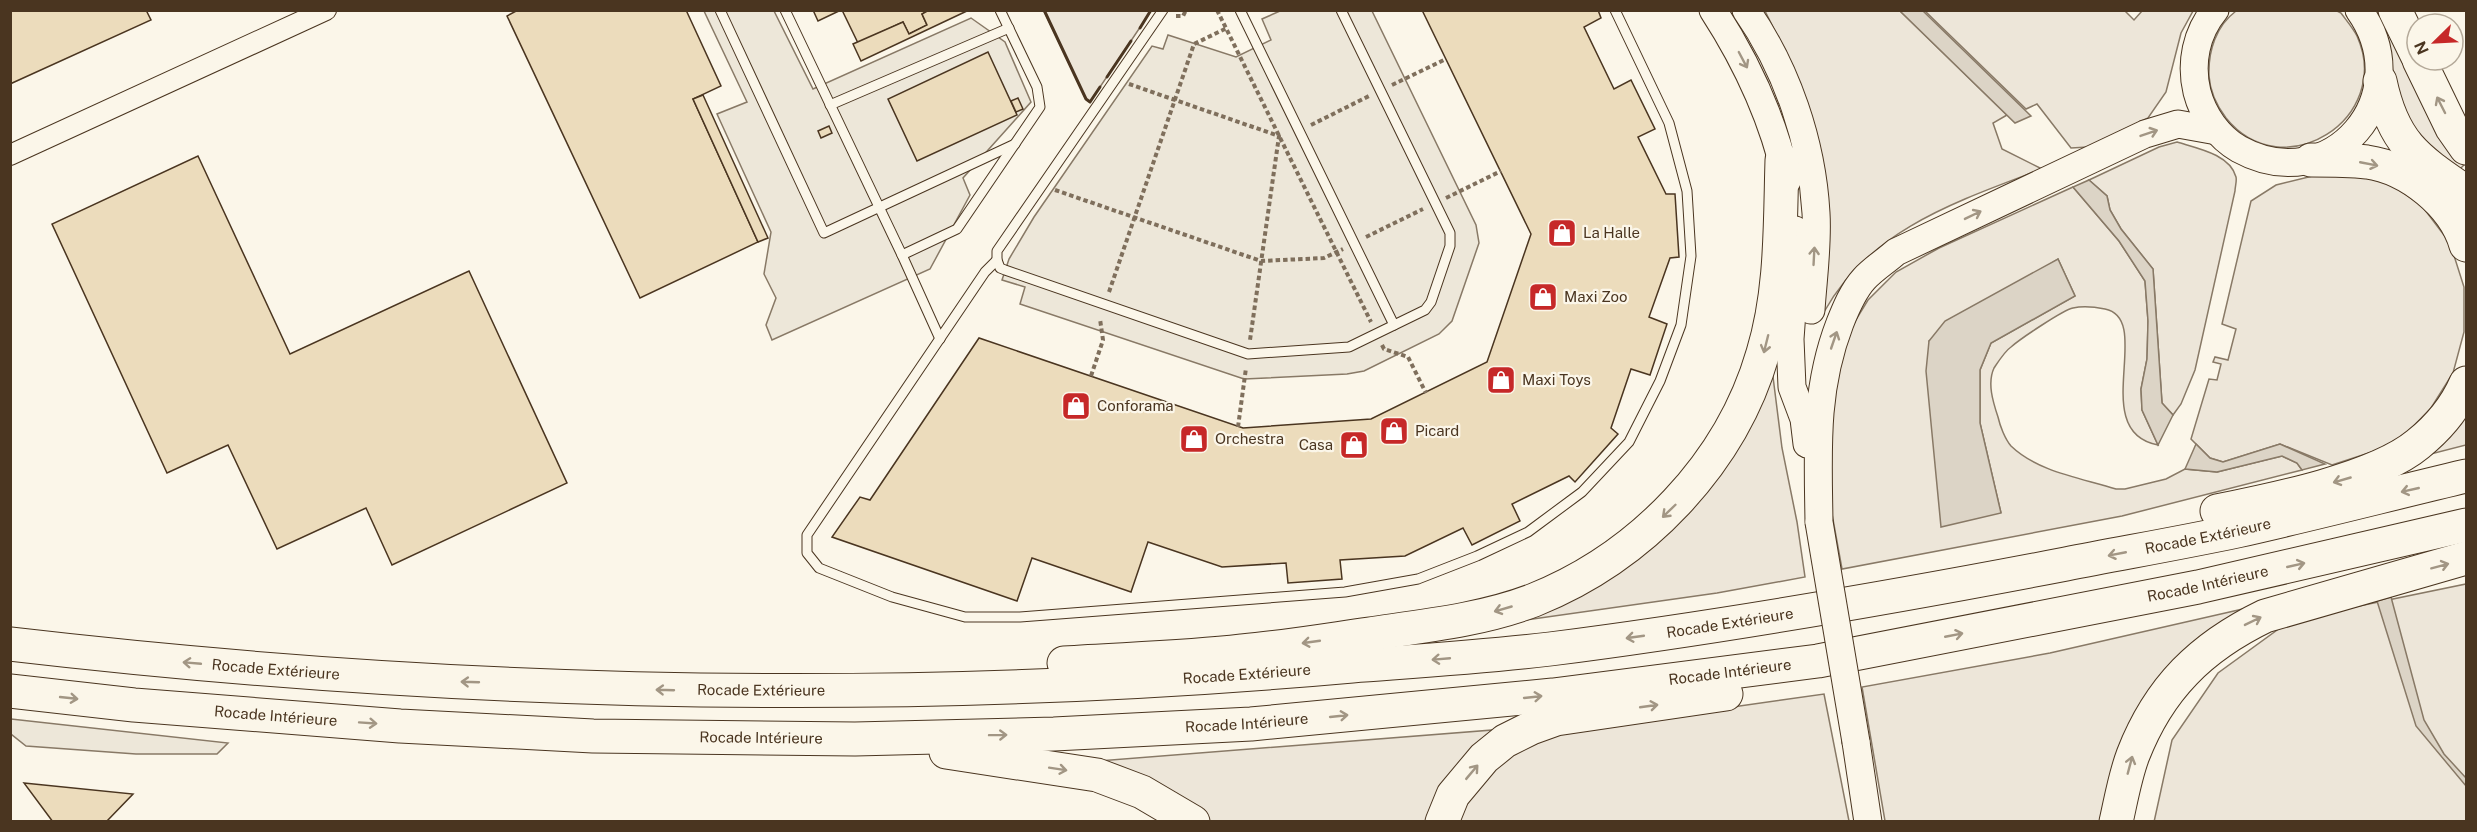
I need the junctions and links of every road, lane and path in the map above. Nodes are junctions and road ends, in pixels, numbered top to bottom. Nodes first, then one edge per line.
1 (326, 10) edge
2 (720, 10) edge
3 (786, 10) edge
4 (1000, 10) edge
5 (1163, 10) edge
6 (1217, 10) edge
7 (1341, 10) edge
8 (1616, 10) edge
9 (1713, 10) edge
10 (1746, 10) edge
11 (2215, 10) edge
12 (2359, 10) edge
13 (2395, 10) edge
14 (1242, 15) edge
15 (1009, 28) junction
16 (1226, 28) junction
17 (2405, 30) edge
18 (1446, 59) dead end
19 (2425, 72) edge
20 (1119, 76) junction
21 (2380, 81) junction
22 (1382, 90) junction
23 (1175, 99) junction
24 (830, 105) junction
25 (2217, 131) junction
26 (1299, 132) junction
27 (1280, 139) junction
28 (1015, 144) junction
29 (2466, 148) edge
30 (10, 155) edge
31 (1782, 160) junction
32 (2311, 160) junction
33 (1501, 171) dead end
34 (1045, 183) junction
35 (2466, 192) edge
36 (1436, 203) junction
37 (879, 208) junction
38 (1135, 216) junction
39 (1353, 243) junction
40 (2466, 245) edge
41 (1336, 252) junction
42 (902, 255) junction
43 (997, 260) junction
44 (1261, 261) junction
45 (1105, 304) junction
46 (1394, 325) junction
47 (1376, 334) junction
48 (939, 339) junction
49 (1248, 354) junction
50 (1091, 376) dead end
51 (2466, 383) edge
52 (1426, 393) dead end
53 (1804, 419) junction
54 (1238, 427) dead end
55 (2466, 476) edge
56 (1819, 522) junction
57 (2466, 525) edge
58 (2466, 558) edge
59 (2198, 587) junction
60 (1668, 633) junction
61 (10, 644) edge
62 (10, 691) edge
63 (849, 692) junction
64 (855, 739) junction
65 (1193, 822) edge
66 (1442, 822) edge
67 (1868, 822) edge
68 (2116, 822) edge

1 - 30 street
2 - 37 lane
3 - 24 lane
4 - 15 lane
5 - 20 lane
6 - 16 path
7 - 22 lane
8 - 48 lane
9 -> 31 main road
53 -> 10 main road
11 - 25 main road
12 - 21 main road
13 - 17 highway
14 - 16 path
14 - 26 lane
15 - 24 lane
15 - 28 lane
16 - 23 path
16 - 27 path
18 - 22 path
29 -> 19 highway
20 - 23 path
20 - 34 lane
21 - 32 main road
21 - 35 highway
22 - 26 path
22 - 36 lane
23 - 27 path
23 - 38 path
24 - 37 lane
25 - 32 main road
56 -> 25 main road
26 - 27 path
26 - 39 lane
27 - 41 path
27 - 44 path
28 - 37 lane
28 - 42 lane
31 - 53 main road
31 -> 63 highway
32 -> 40 highway
33 - 36 path
34 - 38 path
34 - 43 lane
36 - 39 path
36 - 46 lane
37 - 42 lane
38 - 44 path
38 - 45 path
39 - 41 path
39 - 46 lane
41 - 44 path
41 - 47 path
42 - 48 lane
43 - 45 lane
43 - 48 lane
44 - 49 path
45 - 49 lane
45 - 50 path
46 - 47 lane
47 - 49 lane
47 - 52 path
49 - 54 path
51 -> 60 highway
53 - 56 main road
55 -> 60 highway, Rocade Extérieure
56 - 67 main road, bridge
59 -> 57 highway, Rocade Intérieure
68 -> 58 highway
64 -> 59 highway, Rocade Intérieure
66 -> 59 highway
60 -> 63 highway, Rocade Extérieure
63 -> 61 highway, Rocade Extérieure
62 -> 64 highway, Rocade Intérieure
64 -> 65 highway

